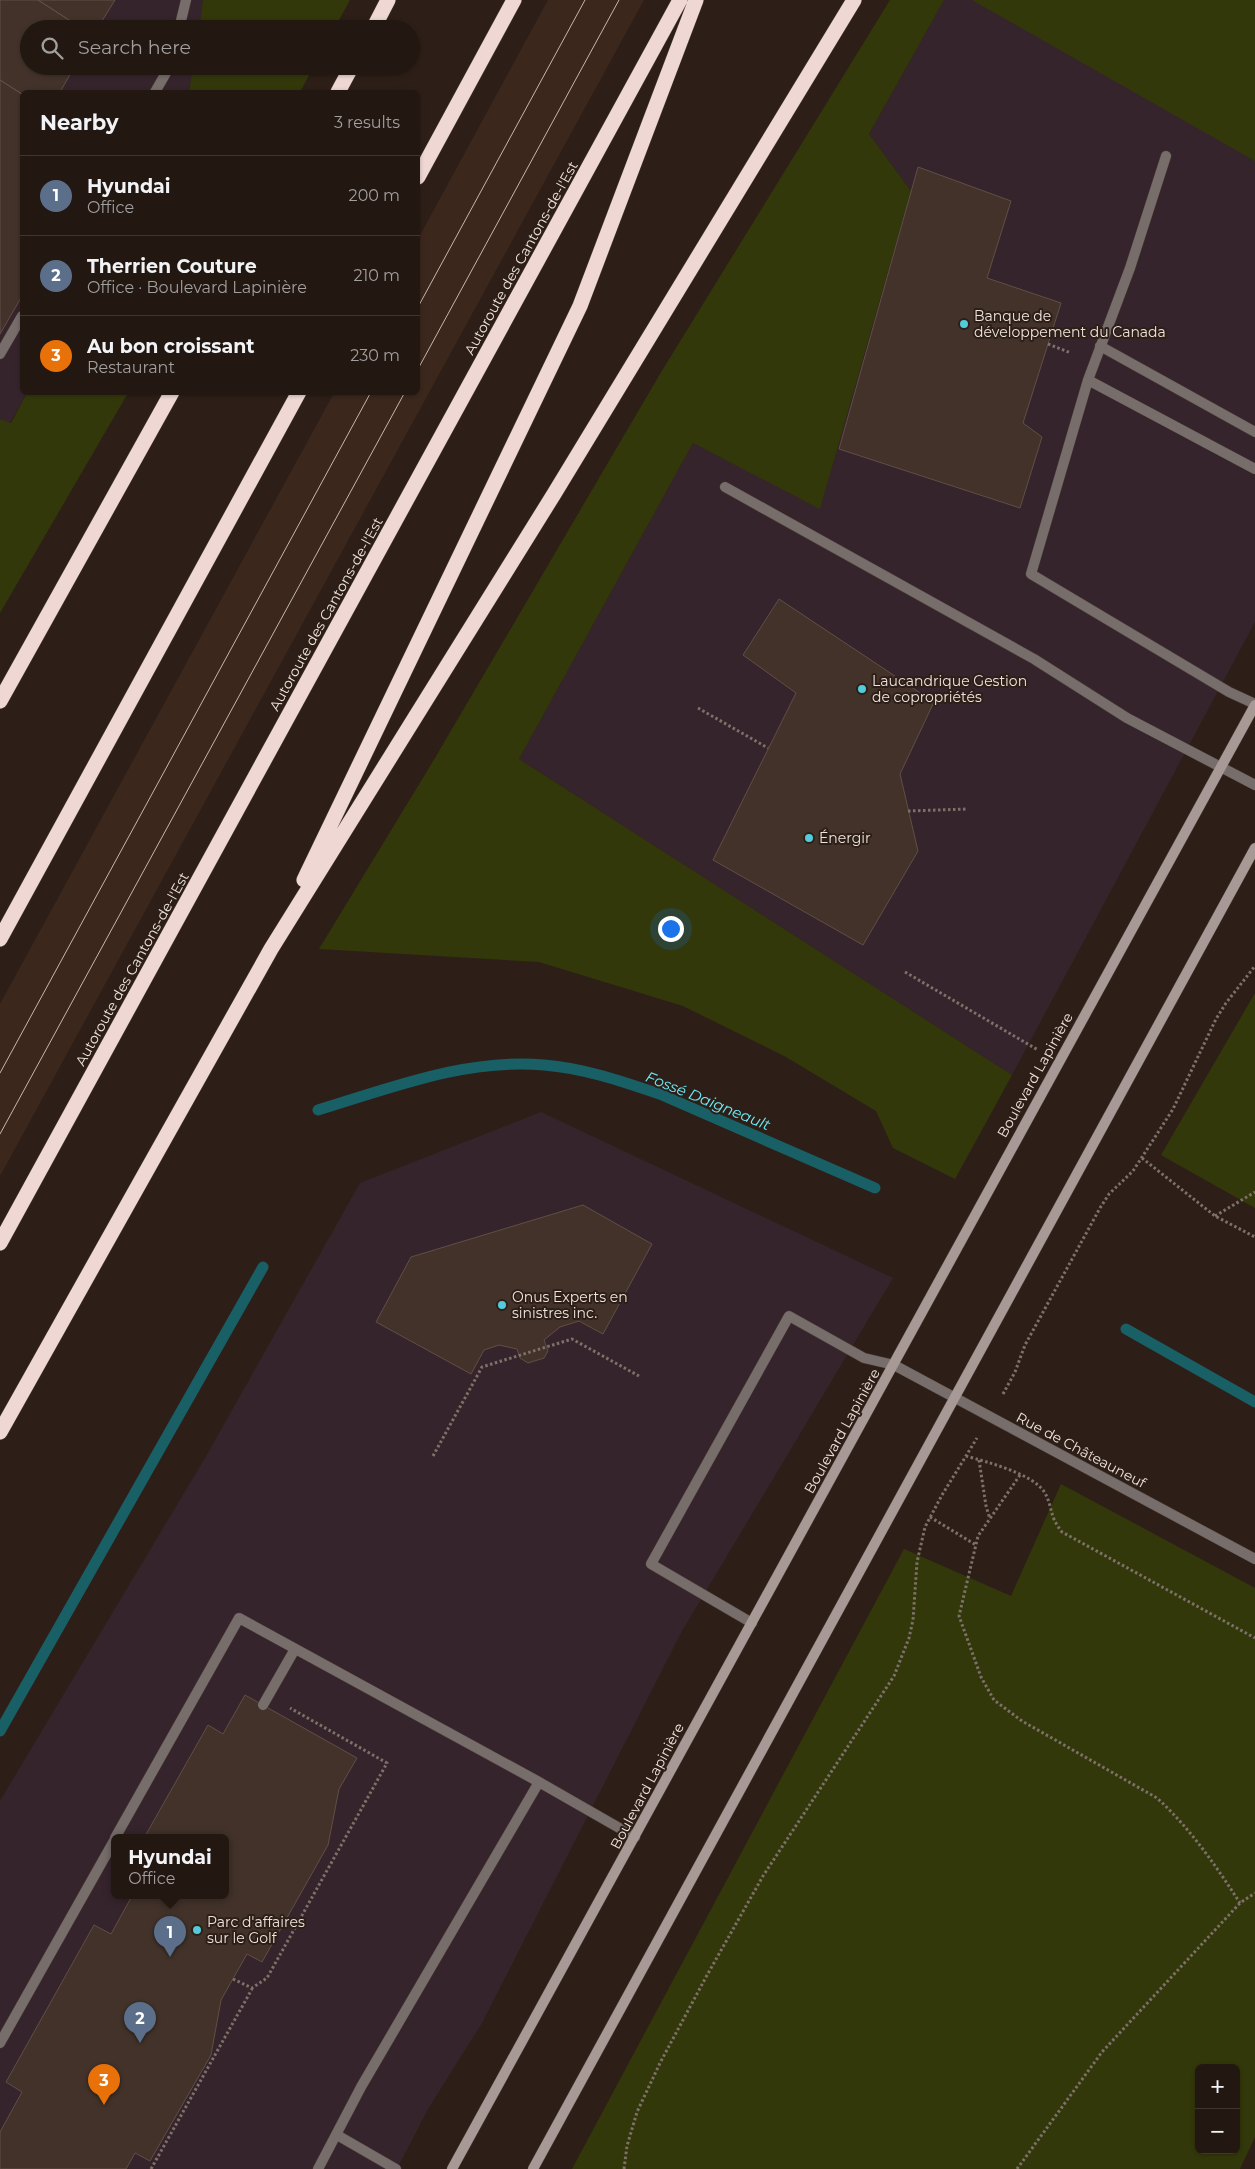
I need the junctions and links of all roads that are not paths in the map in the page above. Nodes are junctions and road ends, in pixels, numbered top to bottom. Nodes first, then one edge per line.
1 (186, 0) edge
2 (388, 0) edge
3 (514, 0) edge
4 (680, 0) edge
5 (696, 0) edge
6 (854, 0) edge
7 (181, 20) edge
8 (378, 20) edge
9 (165, 75) edge
10 (347, 75) edge
11 (156, 90) edge
12 (339, 90) edge
13 (1166, 156) dead end
14 (420, 173) edge
15 (20, 319) edge
16 (1100, 346) junction
17 (0, 354) edge
18 (1088, 380) junction
19 (170, 395) edge
20 (297, 395) edge
21 (1255, 432) edge
22 (1255, 469) edge
23 (725, 487) dead end
24 (1, 698) edge
25 (1255, 705) edge
26 (1220, 767) junction
27 (1255, 785) edge
28 (1255, 848) edge
29 (0, 939) edge
30 (271, 949) junction
31 (0, 1243) edge
32 (894, 1365) junction
33 (955, 1397) junction
34 (0, 1432) edge
35 (1255, 1559) edge
36 (752, 1623) junction
37 (295, 1649) junction
38 (263, 1705) dead end
39 (538, 1782) junction
40 (118, 1834) edge
41 (635, 1837) junction
42 (111, 1846) edge
43 (0, 2043) edge
44 (337, 2135) junction
45 (318, 2169) edge
46 (396, 2169) edge
47 (452, 2169) edge
48 (533, 2169) edge

1 - 7 street
2 - 8 highway
3 - 14 highway
4 - 31 highway, Autoroute des Cantons-de-l'Est
5 - 30 highway
6 - 30 highway
9 - 11 street
10 - 12 highway
13 - 16 street
15 - 17 street
16 - 18 street
16 - 21 street
18 - 22 street
18 - 25 street
19 - 24 highway
20 - 29 highway
23 - 26 street
25 - 26 main road, Boulevard Lapinière
26 - 27 street
26 - 32 main road, Boulevard Lapinière
28 - 33 main road
30 - 34 highway
32 - 33 street, Rue de Châteauneuf
32 - 36 main road, Boulevard Lapinière
32 - 36 street, Rue de Châteauneuf
33 - 35 street, Rue de Châteauneuf
33 - 48 main road
36 - 41 main road, Boulevard Lapinière
37 - 38 street
37 - 39 street
37 - 40 street
39 - 41 street
39 - 44 street
41 - 47 main road, Boulevard Lapinière
42 - 43 street
44 - 45 street
44 - 46 street

